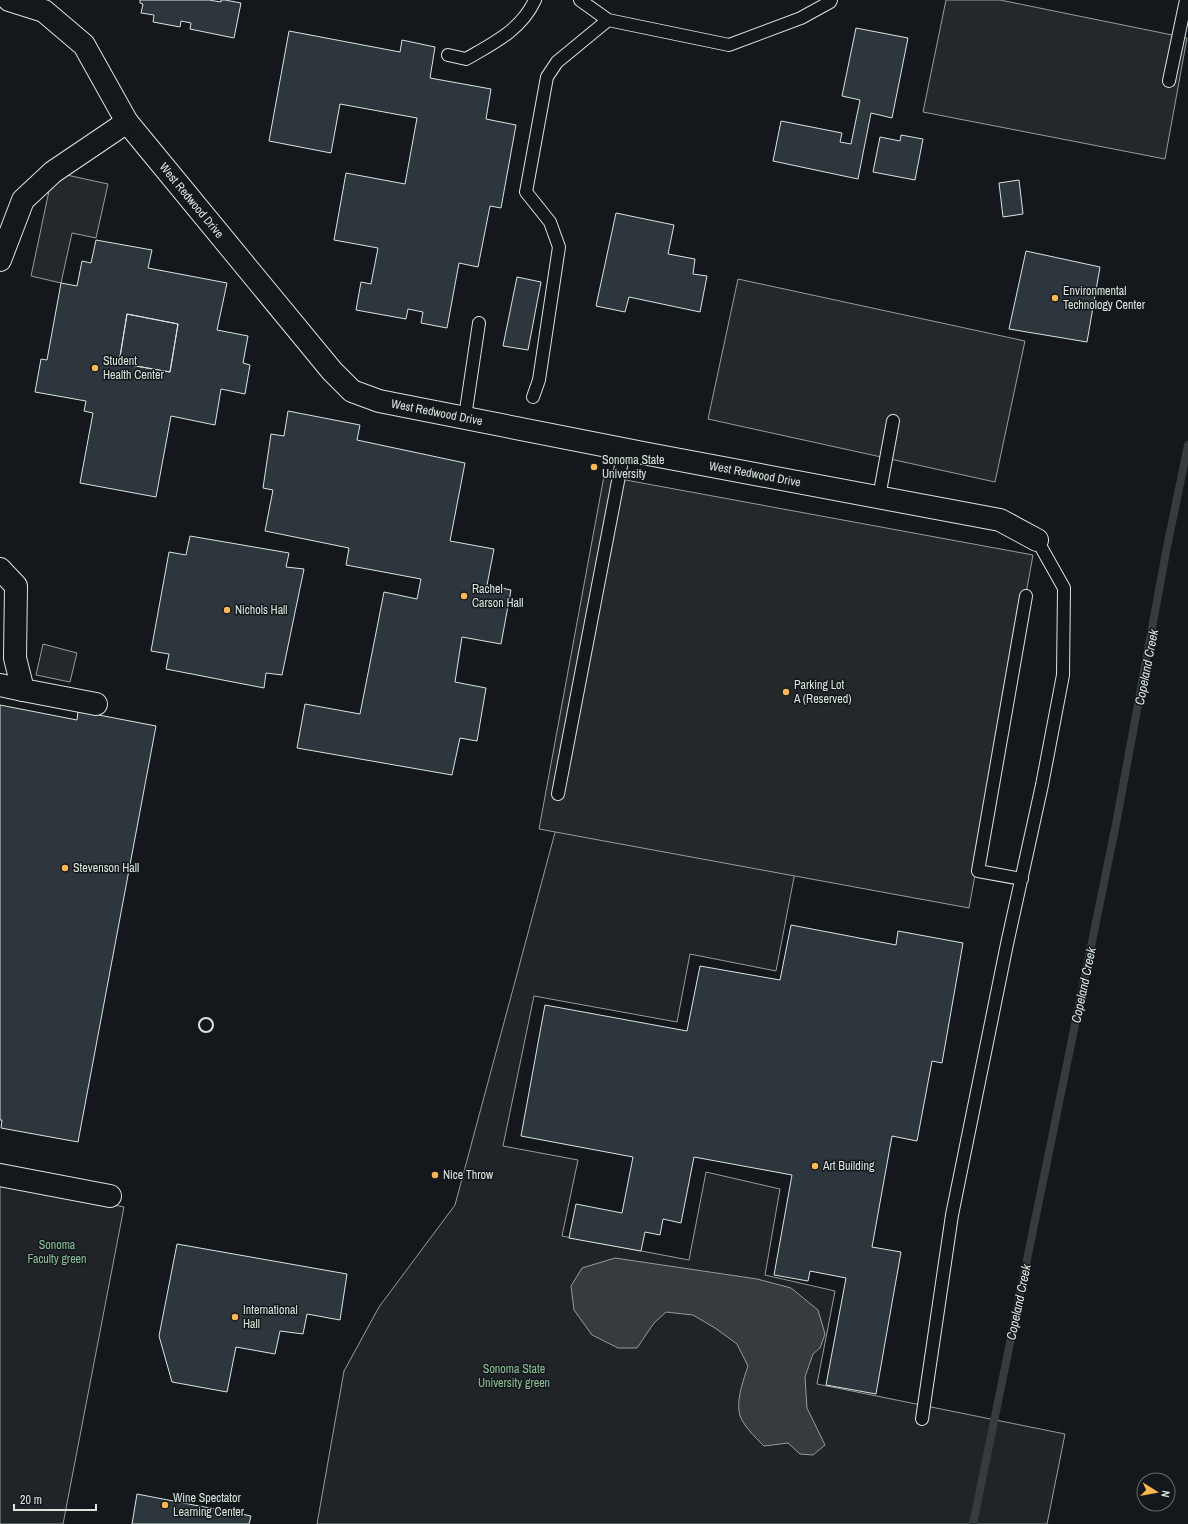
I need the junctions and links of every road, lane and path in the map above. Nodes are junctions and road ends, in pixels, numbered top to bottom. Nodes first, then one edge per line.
1 (9, 0) edge
2 (534, 0) edge
3 (580, 0) edge
4 (831, 0) edge
5 (1186, 0) edge
6 (608, 20) junction
7 (448, 55) dead end
8 (1169, 81) dead end
9 (127, 122) junction
10 (0, 260) edge
11 (479, 323) dead end
12 (533, 397) dead end
13 (465, 417) junction
14 (893, 421) dead end
15 (624, 450) junction
16 (879, 497) junction
17 (1037, 540) joint
18 (0, 569) edge
19 (1026, 596) dead end
20 (0, 685) edge
21 (23, 690) junction
22 (96, 704) dead end
23 (558, 794) dead end
24 (1022, 879) junction
25 (0, 1175) edge
26 (110, 1196) dead end
27 (922, 1418) dead end

1 - 9 street, West Redwood Drive
2 - 7 lane
3 - 6 lane
4 - 6 lane
5 - 8 lane
6 - 12 lane
9 - 10 street
9 - 13 street, West Redwood Drive
11 - 13 lane
13 - 15 street, West Redwood Drive
14 - 16 lane
15 - 16 street, West Redwood Drive
15 - 23 lane
16 - 17 street, West Redwood Drive
17 - 24 lane
18 - 21 street
19 - 24 lane
20 - 21 street
21 - 22 street
24 - 27 lane
25 - 26 street

